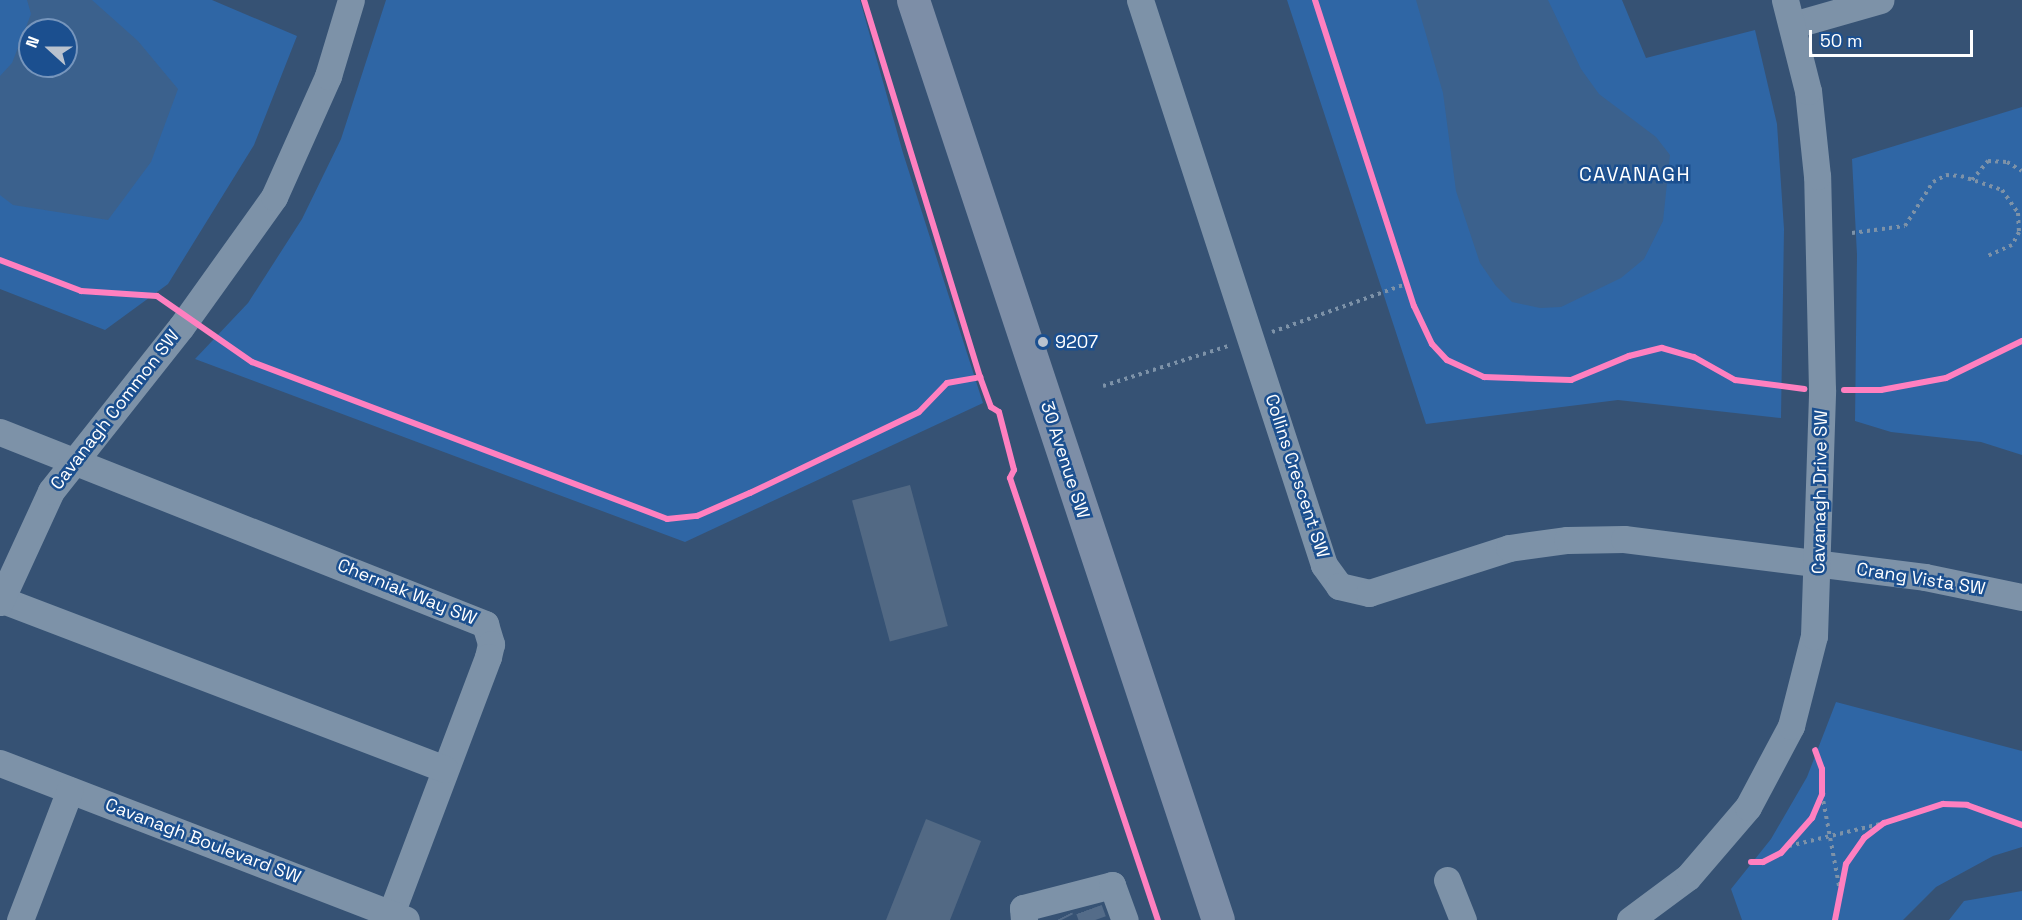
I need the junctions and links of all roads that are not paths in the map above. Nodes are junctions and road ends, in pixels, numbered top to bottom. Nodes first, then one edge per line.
1 (351, 0) edge
2 (893, 0) edge
3 (913, 0) edge
4 (1140, 0) edge
5 (1880, 0) edge
6 (1789, 13) edge
7 (0, 432) edge
8 (73, 460) junction
9 (1819, 564) junction
10 (2022, 597) edge
11 (0, 600) edge
12 (0, 763) edge
13 (445, 769) junction
14 (70, 790) junction
15 (1447, 880) dead end
16 (1017, 910) edge
17 (398, 917) edge
18 (20, 920) edge
19 (1125, 920) edge
20 (1197, 920) edge
21 (1218, 920) edge
22 (1463, 920) edge
23 (1630, 920) edge

1 - 8 street, Cavanagh Common SW
2 - 20 main road, 30 Avenue SW
3 - 21 main road, 30 Avenue SW
4 - 9 street, Collins Crescent SW
5 - 6 street
6 - 9 street, Cavanagh Drive SW
7 - 8 street
8 - 11 street, Cavanagh Common SW
8 - 13 street, Cherniak Way SW
9 - 10 street, Crang Vista SW
9 - 23 street, Cavanagh Drive SW
11 - 13 street
12 - 14 street, Cavanagh Boulevard SW
13 - 17 street, Cherniak Way SW
14 - 17 street, Cavanagh Boulevard SW
14 - 18 street
15 - 22 street
16 - 19 street

